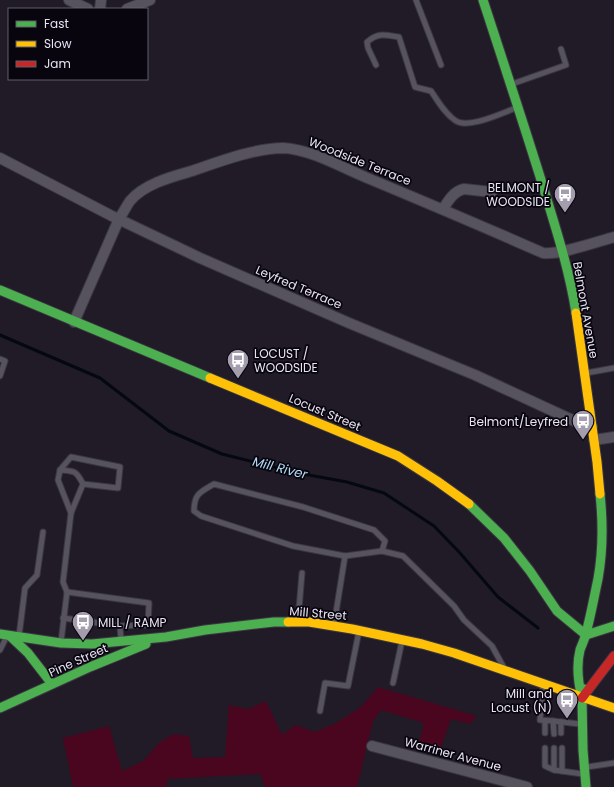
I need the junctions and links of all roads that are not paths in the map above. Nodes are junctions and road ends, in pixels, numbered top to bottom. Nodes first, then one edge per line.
1 (69, 0) edge
2 (150, 0) edge
3 (416, 0) edge
4 (483, 0) edge
5 (86, 8) edge
6 (130, 8) edge
7 (561, 49) dead end
8 (376, 65) dead end
9 (441, 65) dead end
10 (511, 84) junction
11 (519, 107) junction
12 (0, 158) edge
13 (492, 192) dead end
14 (443, 209) junction
15 (119, 219) junction
16 (614, 238) edge
17 (563, 251) junction
18 (0, 290) edge
19 (74, 322) junction
20 (0, 360) edge
21 (614, 368) edge
22 (585, 373) junction
23 (0, 376) edge
24 (592, 427) junction
25 (614, 437) edge
26 (594, 440) junction
27 (60, 470) junction
28 (83, 484) junction
29 (71, 514) junction
30 (43, 532) dead end
31 (382, 551) junction
32 (345, 556) junction
33 (302, 573) dead end
34 (67, 592) junction
35 (63, 618) junction
36 (298, 622) junction
37 (120, 626) junction
38 (334, 626) junction
39 (614, 626) edge
40 (359, 630) junction
41 (586, 634) junction
42 (9, 635) edge
43 (166, 637) junction
44 (402, 640) junction
45 (121, 641) junction
46 (61, 643) junction
47 (589, 647) dead end
48 (0, 650) edge
49 (614, 656) edge
50 (588, 668) dead end
51 (505, 671) junction
52 (52, 684) junction
53 (393, 684) dead end
54 (543, 684) junction
55 (582, 698) junction
56 (0, 708) edge
57 (614, 708) edge
58 (320, 711) dead end
59 (545, 721) junction
60 (554, 721) junction
61 (561, 722) junction
62 (583, 725) junction
63 (545, 733) dead end
64 (561, 733) dead end
65 (554, 734) dead end
66 (372, 746) dead end
67 (545, 748) dead end
68 (554, 748) dead end
69 (562, 748) dead end
70 (614, 762) edge
71 (554, 770) junction
72 (562, 771) junction
73 (585, 771) junction
74 (527, 787) edge
75 (586, 787) edge

1 - 5 street
2 - 6 street
3 - 9 lane
4 - 10 street, Belmont Avenue
7 - 10 lane
8 - 11 lane
10 - 11 street, Belmont Avenue
11 - 17 street, Belmont Avenue
12 - 15 street, Leyfred Terrace
13 - 14 street
14 - 15 street, Woodside Terrace
14 - 17 street, Woodside Terrace
15 - 19 street, Woodside Terrace
15 - 24 street, Leyfred Terrace
16 - 17 street, Woodside Terrace
17 - 22 street, Belmont Avenue
18 - 19 street, Locust Street
19 - 41 street, Locust Street
20 - 23 lane
21 - 22 lane
22 - 24 street, Belmont Avenue
24 - 26 street, Belmont Avenue
25 - 26 street
26 - 41 street, Belmont Avenue
27 - 28 lane
27 - 28 lane
27 - 29 lane
28 - 29 lane
29 - 34 lane
30 - 42 lane
31 - 32 lane
31 - 32 lane
31 - 51 lane
32 - 38 lane
33 - 36 lane
34 - 35 lane
34 - 37 lane
35 - 37 lane
35 - 46 lane
36 - 38 street, Mill Street
36 - 43 street, Mill Street
37 - 45 lane
38 - 40 street, Mill Street
39 - 41 street
40 - 44 street, Mill Street
40 - 58 lane
41 - 47 street
41 - 55 street
42 - 46 street, Mill Street
42 - 48 lane
42 - 52 street
43 - 45 street, Mill Street
43 - 52 street, Pine Street
44 - 51 street, Mill Street
44 - 53 lane
45 - 46 street, Mill Street
49 - 55 street
50 - 55 street
51 - 54 street, Mill Street
52 - 56 street, Pine Street
54 - 55 street, Mill Street
54 - 59 lane
55 - 57 street, Mill Street
55 - 62 street
59 - 60 lane
59 - 63 lane
60 - 61 lane
60 - 65 lane
61 - 62 lane
61 - 64 lane
62 - 73 street
66 - 74 street, Warriner Avenue
67 - 71 lane
68 - 71 lane
69 - 72 lane
70 - 73 lane
71 - 72 lane
72 - 73 lane
73 - 75 street

